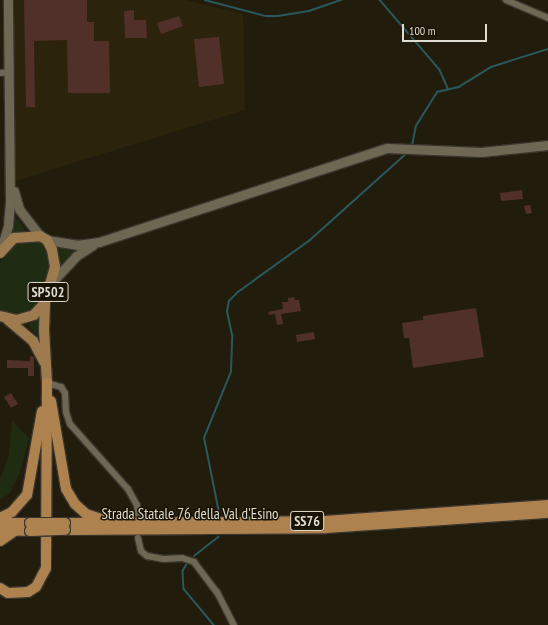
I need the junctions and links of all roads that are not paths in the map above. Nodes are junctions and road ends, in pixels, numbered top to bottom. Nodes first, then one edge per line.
1 (8, 0) edge
2 (506, 0) edge
3 (548, 18) edge
4 (5, 72) edge
5 (548, 144) edge
6 (10, 174) junction
7 (44, 238) junction
8 (99, 242) junction
9 (0, 253) edge
10 (52, 282) junction
11 (45, 303) junction
12 (3, 317) edge
13 (46, 368) junction
14 (47, 383) junction
15 (548, 505) edge
16 (548, 513) edge
17 (138, 514) dead end
18 (0, 518) edge
19 (119, 522) junction
20 (0, 523) edge
21 (65, 526) junction
22 (30, 527) junction
23 (0, 530) edge
24 (18, 530) junction
25 (138, 538) dead end
26 (0, 540) edge
27 (0, 588) edge
28 (234, 625) edge

1 - 4 main road, SP502
2 - 3 street
4 - 6 main road, SP502
5 - 8 main road
6 - 7 main road, SP502
6 - 9 main road, SP502
7 - 8 main road
7 - 9 main road, SP502
7 - 10 main road, SP502
8 - 10 main road
10 - 11 main road, SP502
11 - 12 main road, SP502
11 - 13 main road
12 - 13 main road
13 - 14 main road
14 - 17 street
14 - 18 highway
14 - 19 highway
14 - 27 highway
15 - 19 highway, Strada Statale 76 della Val d'Esino / SS76
16 - 21 highway, Strada Statale 76 della Val d'Esino / SS76
19 - 21 highway, Strada Statale 76 della Val d'Esino / SS76
20 - 22 highway, Strada Statale 76 della Val d'Esino / SS76
21 - 22 highway, Strada Statale 76 della Val d'Esino / SS76, bridge
22 - 24 highway, Strada Statale 76 della Val d'Esino / SS76
23 - 24 highway, Strada Statale 76 della Val d'Esino / SS76
24 - 26 highway
25 - 28 street

